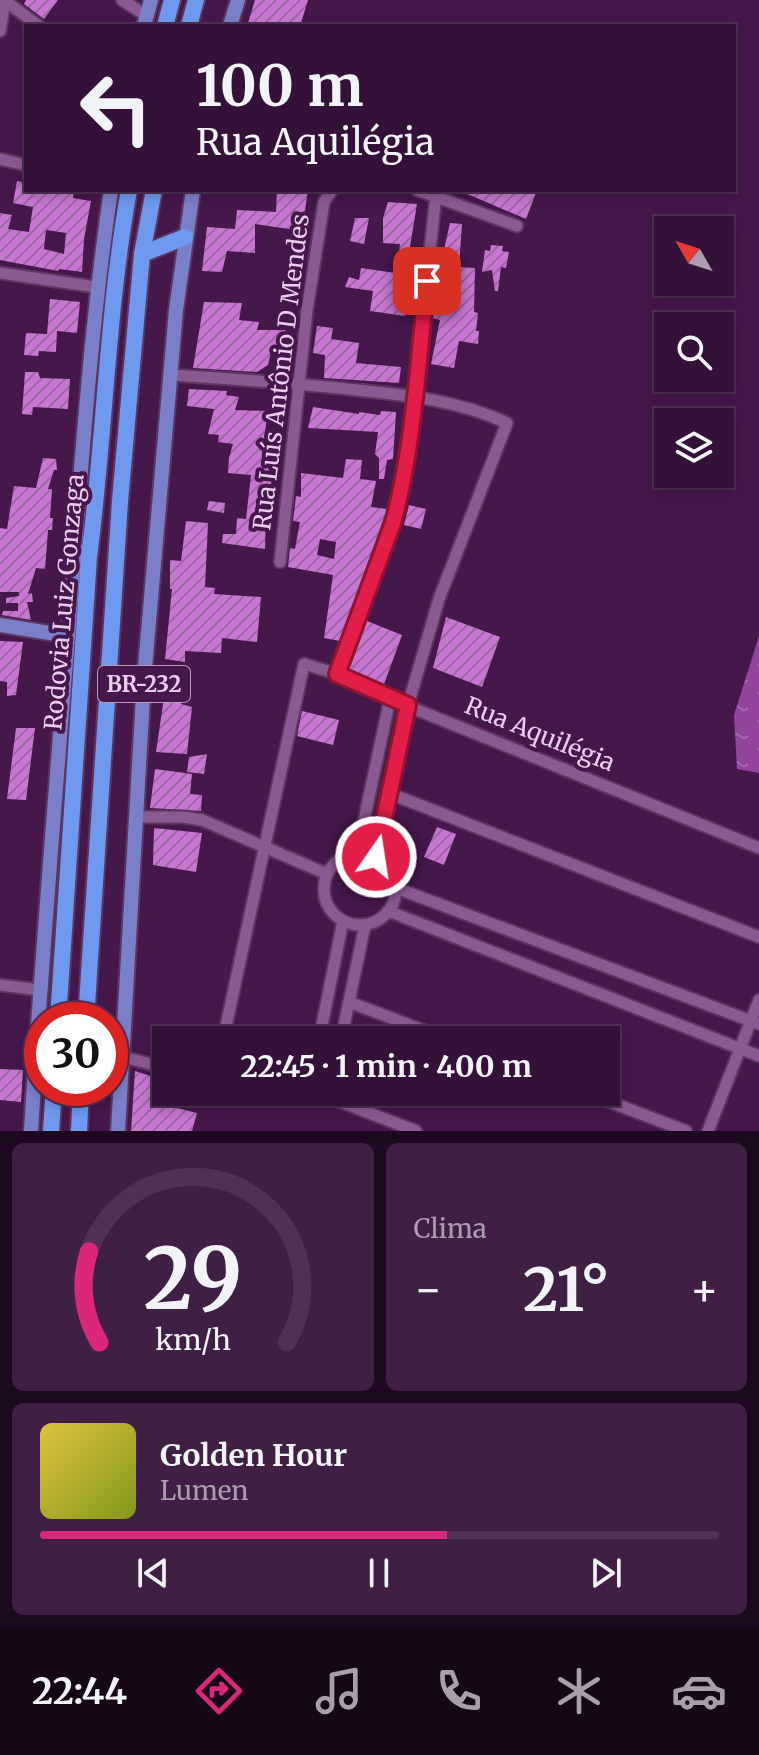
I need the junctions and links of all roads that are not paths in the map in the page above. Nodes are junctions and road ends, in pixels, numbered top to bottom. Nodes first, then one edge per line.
1 (4, 0) edge
2 (122, 0) edge
3 (151, 0) edge
4 (172, 0) edge
5 (196, 0) edge
6 (238, 0) edge
7 (146, 21) edge
8 (36, 24) edge
9 (166, 24) edge
10 (190, 24) edge
11 (231, 24) edge
12 (0, 31) edge
13 (0, 159) edge
14 (24, 165) edge
15 (111, 192) edge
16 (129, 192) edge
17 (154, 192) edge
18 (193, 192) edge
19 (331, 192) edge
20 (425, 192) edge
21 (436, 195) junction
22 (517, 226) dead end
23 (185, 237) junction
24 (142, 254) junction
25 (0, 273) edge
26 (96, 287) junction
27 (172, 375) junction
28 (299, 384) junction
29 (414, 396) junction
30 (280, 562) dead end
31 (0, 625) edge
32 (68, 636) junction
33 (337, 674) junction
34 (390, 699) junction
35 (408, 705) junction
36 (391, 794) junction
37 (138, 817) junction
38 (264, 845) junction
39 (759, 848) edge
40 (357, 853) junction
41 (376, 857) junction
42 (327, 874) junction
43 (396, 888) junction
44 (388, 911) junction
45 (343, 921) junction
46 (365, 925) junction
47 (759, 937) edge
48 (0, 985) edge
49 (40, 990) junction
50 (759, 1000) edge
51 (59, 1002) edge
52 (87, 1002) edge
53 (126, 1002) edge
54 (349, 1002) junction
55 (755, 1022) edge
56 (226, 1026) edge
57 (322, 1026) edge
58 (344, 1026) edge
59 (412, 1026) edge
60 (740, 1048) junction
61 (759, 1056) edge
62 (128, 1058) edge
63 (152, 1064) edge
64 (53, 1106) edge
65 (80, 1106) edge
66 (120, 1106) edge
67 (356, 1106) edge
68 (620, 1106) edge
69 (31, 1131) edge
70 (51, 1131) edge
71 (79, 1131) edge
72 (118, 1131) edge
73 (416, 1131) edge
74 (686, 1131) edge
75 (708, 1131) edge

1 - 8 street
1 - 12 street
2 - 7 street
3 - 7 main road
4 - 9 highway
5 - 10 highway
6 - 11 main road
13 - 14 street
15 - 26 main road
16 - 51 highway, Rodovia Luiz Gonzaga / BR-232
17 - 24 highway, Rodovia Luiz Gonzaga / BR-232
18 - 23 main road
19 - 28 street, Rua Luís Antônio D Mendes
20 - 21 street
21 - 22 street
21 - 29 street
23 - 24 highway
23 - 27 main road, BR-232
24 - 52 highway, Rodovia Luiz Gonzaga / BR-232
25 - 26 street
26 - 32 main road, BR-232
27 - 28 street
27 - 37 main road, BR-232
28 - 29 street
28 - 30 street, Rua Luís Antônio D Mendes
29 - 33 street
29 - 35 street
31 - 32 main road
32 - 49 main road, BR-232
33 - 34 street, Rua Aquilégia
33 - 38 street, Rua Aquilégia
34 - 35 street, Rua Aquilégia
34 - 40 street
35 - 36 street
35 - 39 street, Rua Aquilégia
36 - 41 street
36 - 47 street
37 - 38 street
37 - 53 main road, BR-232
38 - 42 street
38 - 56 street
40 - 41 street
40 - 42 street
41 - 43 street
42 - 45 street
43 - 44 street
43 - 55 street
44 - 46 street
44 - 60 street
45 - 46 street
45 - 57 street
46 - 54 street
48 - 49 street
49 - 69 main road, BR-232
50 - 55 street
54 - 58 street
54 - 59 street
55 - 60 street
60 - 61 street
60 - 75 street
62 - 63 street
64 - 70 highway
65 - 71 highway
66 - 72 main road, BR-232
67 - 73 street
68 - 74 street

